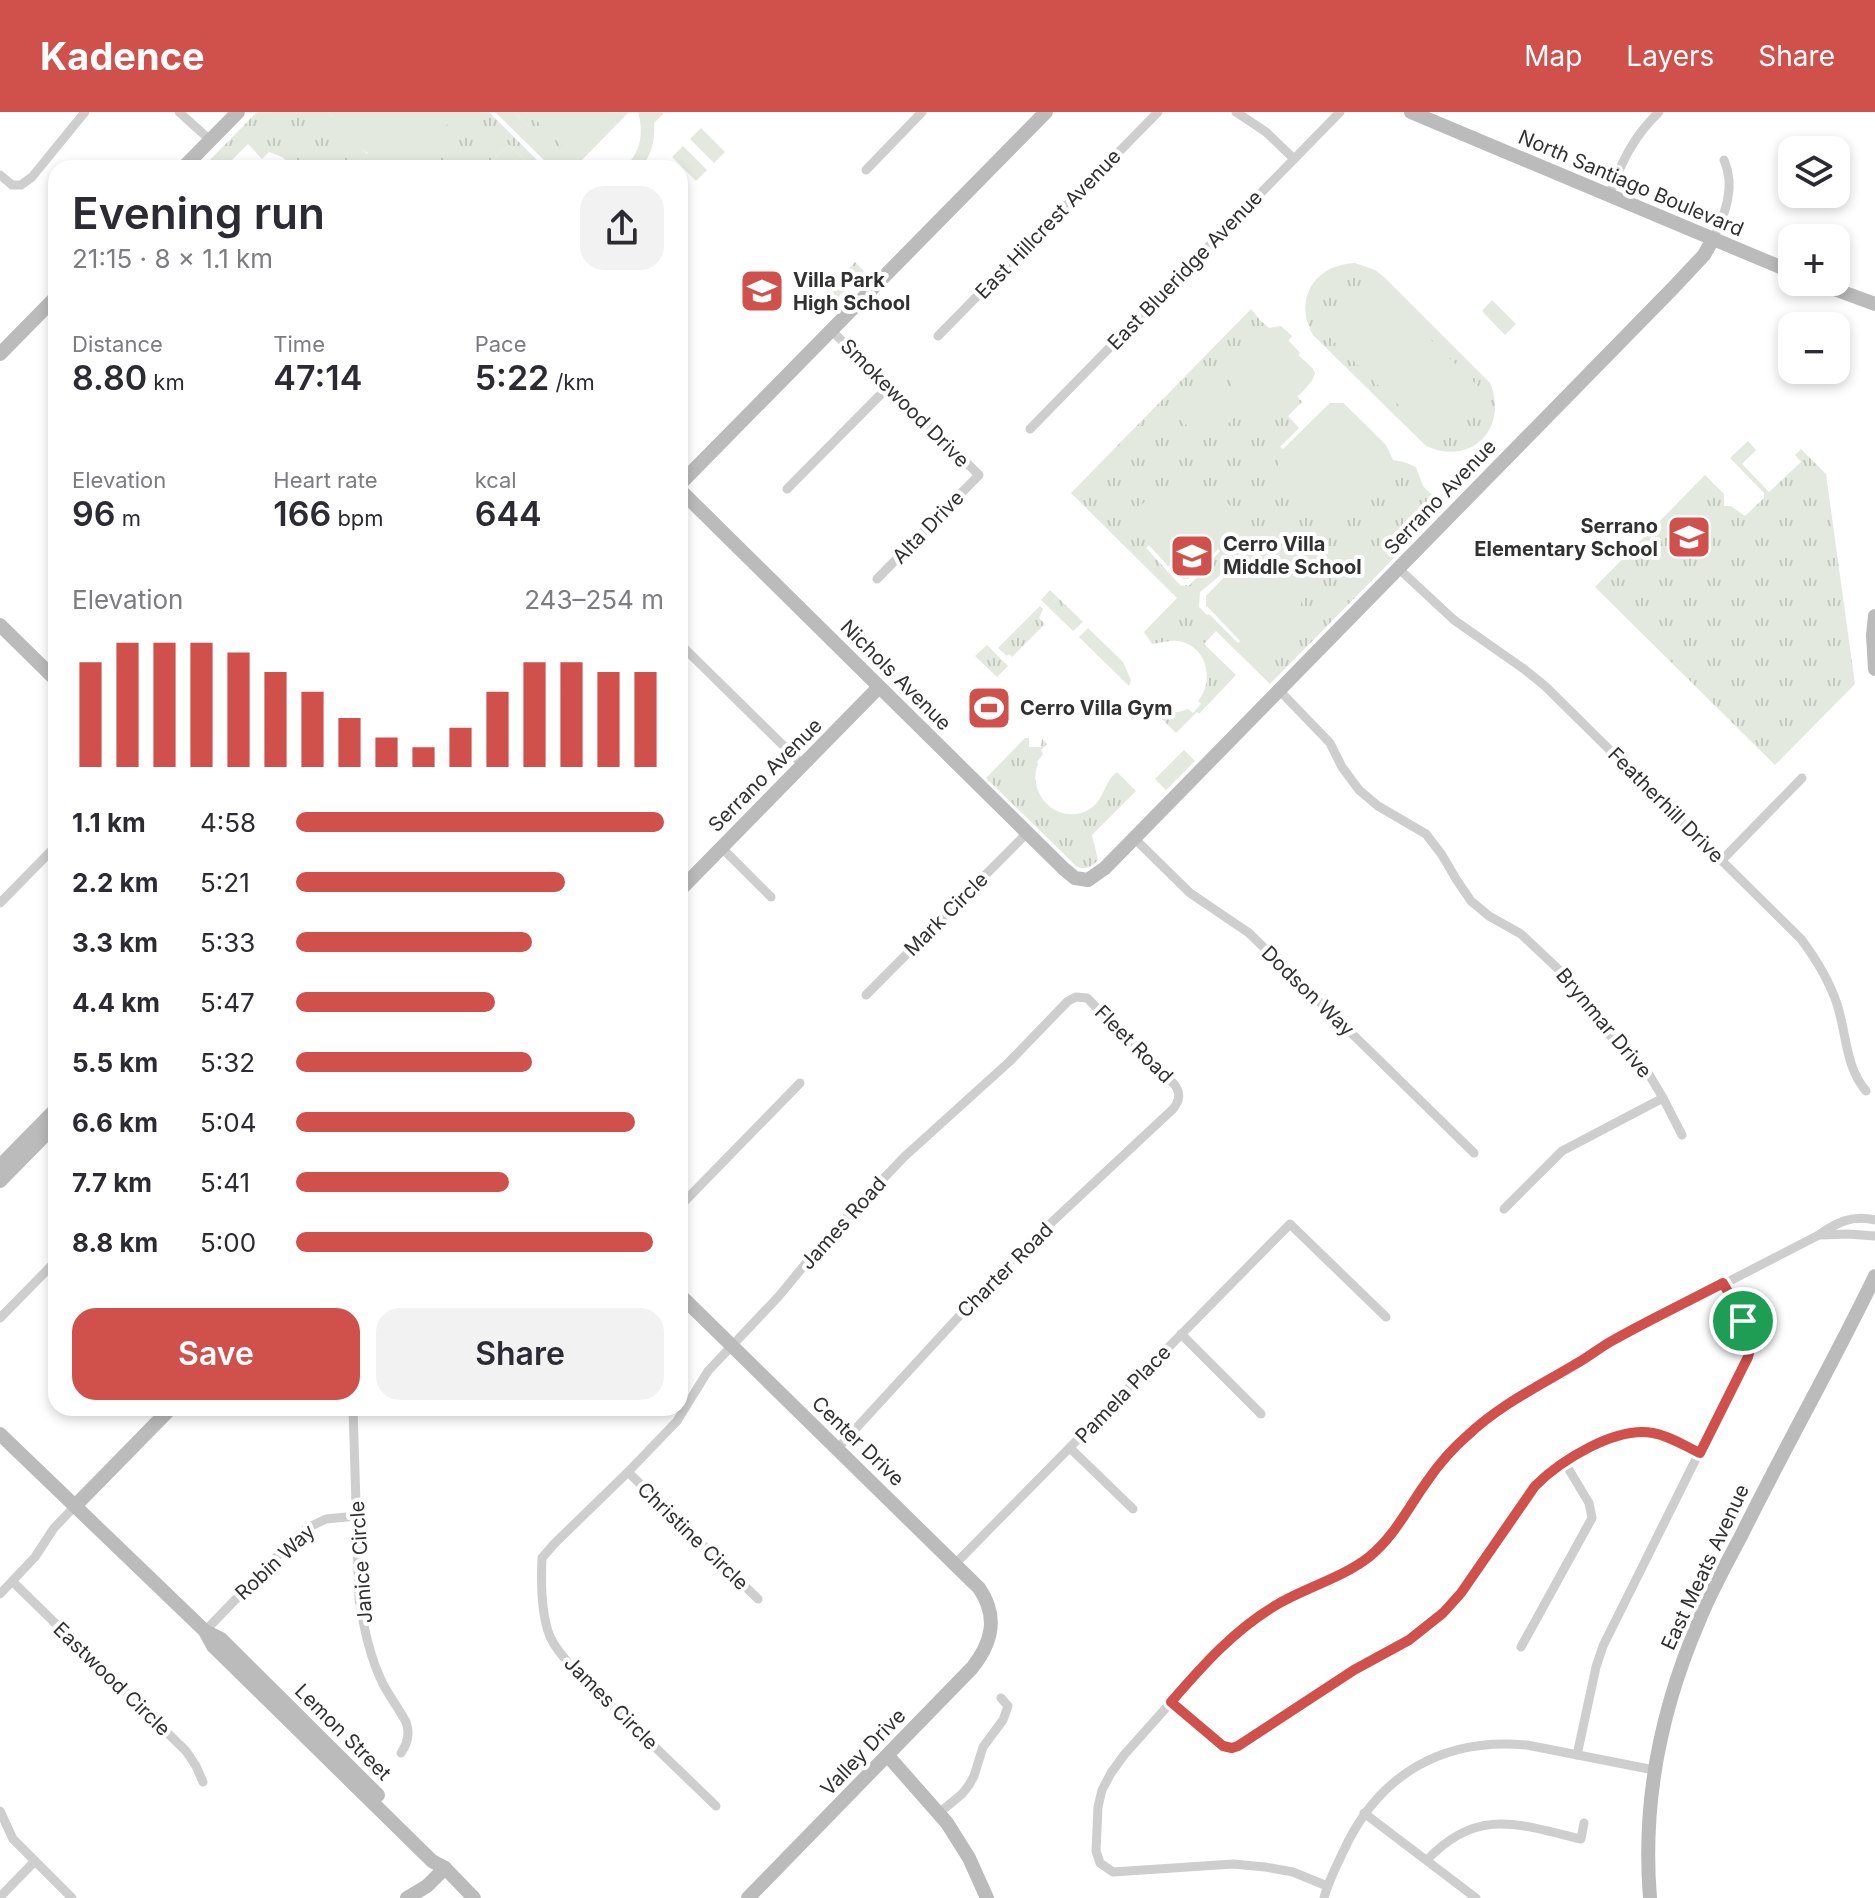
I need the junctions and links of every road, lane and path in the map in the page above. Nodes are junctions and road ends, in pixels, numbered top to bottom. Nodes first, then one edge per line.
1 (85, 112) edge
2 (179, 112) edge
3 (238, 112) edge
4 (922, 112) edge
5 (1046, 112) edge
6 (1158, 112) edge
7 (1236, 112) edge
8 (1340, 112) edge
9 (1411, 112) edge
10 (1659, 112) edge
11 (210, 140) junction
12 (1294, 159) junction
13 (191, 160) edge
14 (1724, 160) dead end
15 (866, 170) dead end
16 (0, 175) edge
17 (1609, 195) junction
18 (1713, 239) junction
19 (1778, 266) edge
20 (1850, 295) edge
21 (1875, 304) edge
22 (48, 305) edge
23 (831, 330) junction
24 (938, 336) dead end
25 (0, 354) edge
26 (889, 386) junction
27 (1030, 429) dead end
28 (979, 475) joint
29 (688, 479) edge
30 (787, 489) dead end
31 (688, 495) edge
32 (1398, 568) junction
33 (877, 579) dead end
34 (1875, 616) edge
35 (0, 625) edge
36 (688, 652) edge
37 (1875, 669) edge
38 (48, 672) edge
39 (879, 687) junction
40 (1279, 690) junction
41 (803, 765) junction
42 (1802, 778) dead end
43 (1027, 833) junction
44 (1134, 838) junction
45 (722, 848) junction
46 (48, 854) edge
47 (1722, 860) junction
48 (1088, 880) joint
49 (688, 882) edge
50 (771, 897) dead end
51 (0, 903) edge
52 (866, 995) dead end
53 (1080, 996) joint
54 (800, 1083) dead end
55 (1866, 1091) dead end
56 (1180, 1097) joint
57 (1663, 1098) junction
58 (48, 1119) edge
59 (48, 1130) edge
60 (1682, 1135) dead end
61 (26, 1147) junction
62 (1474, 1153) dead end
63 (0, 1166) edge
64 (0, 1181) edge
65 (688, 1198) edge
66 (1504, 1209) dead end
67 (1875, 1220) edge
68 (1817, 1236) junction
69 (1875, 1236) edge
70 (48, 1269) edge
71 (1875, 1276) edge
72 (1723, 1283) junction
73 (688, 1303) edge
74 (1386, 1317) dead end
75 (0, 1318) edge
76 (1181, 1334) junction
77 (731, 1345) junction
78 (688, 1403) edge
79 (1261, 1414) dead end
80 (163, 1416) edge
81 (353, 1416) edge
82 (680, 1416) edge
83 (0, 1434) edge
84 (1070, 1448) junction
85 (837, 1449) junction
86 (1700, 1453) junction
87 (1565, 1463) junction
88 (628, 1472) junction
89 (75, 1506) junction
90 (1133, 1509) dead end
91 (357, 1516) junction
92 (955, 1564) junction
93 (13, 1582) junction
94 (0, 1594) edge
95 (758, 1599) dead end
96 (991, 1624) joint
97 (205, 1631) junction
98 (1521, 1647) dead end
99 (1001, 1698) dead end
100 (1171, 1702) junction
101 (401, 1753) dead end
102 (1577, 1755) junction
103 (888, 1756) junction
104 (1654, 1770) junction
105 (203, 1782) dead end
106 (716, 1806) dead end
107 (0, 1811) edge
108 (939, 1813) junction
109 (1364, 1813) junction
110 (1584, 1823) dead end
111 (1427, 1860) junction
112 (35, 1861) junction
113 (445, 1868) junction
114 (1327, 1886) junction
115 (0, 1897) edge
116 (72, 1898) edge
117 (407, 1898) edge
118 (474, 1898) edge
119 (748, 1898) edge
120 (987, 1898) edge
121 (1324, 1898) edge
122 (1476, 1898) edge
123 (1650, 1898) edge

1 - 16 street
2 - 11 street
3 - 11 street
4 - 15 street
5 - 23 street
6 - 24 street, East Hillcrest Avenue
7 - 12 street
8 - 12 street, East Blueridge Avenue
9 - 17 street, North Santiago Boulevard
10 - 17 street
11 - 13 street
12 - 27 street, East Blueridge Avenue
14 - 18 street
17 - 18 street, North Santiago Boulevard
18 - 19 street, North Santiago Boulevard
18 - 32 street, Serrano Avenue
20 - 21 street
22 - 25 street
23 - 26 street, Smokewood Drive
23 - 29 street
26 - 28 street, Smokewood Drive
26 - 30 street
28 - 33 street, Alta Drive
31 - 39 street, Nichols Avenue
32 - 40 street, Serrano Avenue
32 - 47 street, Featherhill Drive
34 - 37 street
35 - 38 street
36 - 41 street
39 - 41 street, Serrano Avenue
39 - 43 street, Nichols Avenue
40 - 44 street, Serrano Avenue
40 - 57 street, Brynmar Drive
41 - 45 street, Serrano Avenue
42 - 47 street
43 - 48 street, Nichols Avenue
43 - 52 street, Mark Circle
44 - 48 street, Serrano Avenue
44 - 62 street, Dodson Way
45 - 49 street, Serrano Avenue
45 - 50 street
46 - 51 street
47 - 55 street, Featherhill Drive
53 - 56 street, Fleet Road
53 - 77 street, James Road
54 - 65 street
56 - 85 street, Charter Road
57 - 60 street, Brynmar Drive
57 - 66 street
58 - 61 street
59 - 61 street
61 - 63 street
61 - 64 street
67 - 68 street
68 - 69 street
68 - 72 street
70 - 75 street
71 - 104 street, East Meats Avenue
72 - 86 street
72 - 100 street
73 - 77 street, Center Drive
74 - 76 street, Pamela Place
76 - 79 street
76 - 84 street, Pamela Place
77 - 78 street, James Road
77 - 85 street, Center Drive
80 - 89 street
81 - 91 street, Janice Circle
82 - 88 street, James Road
83 - 89 street, Lemon Street
84 - 90 street
84 - 92 street, Pamela Place
85 - 92 street, Center Drive
86 - 87 street
86 - 102 street
87 - 98 street
87 - 100 street
88 - 95 street, Christine Circle
88 - 106 street, James Circle
89 - 93 street
89 - 97 street, Lemon Street
91 - 97 street, Robin Way
91 - 101 street, Janice Circle
92 - 96 street, Center Drive
93 - 94 street
93 - 105 street, Eastwood Circle
96 - 103 street, Valley Drive
97 - 113 street, Lemon Street
99 - 108 street
100 - 114 street
102 - 104 street
102 - 109 street
103 - 108 street
103 - 119 street, Valley Drive
104 - 123 street, East Meats Avenue
107 - 112 street
108 - 120 street
109 - 111 street
109 - 114 street
110 - 111 street
111 - 122 street
112 - 115 street
112 - 116 street
113 - 117 street
113 - 118 street, Lemon Street
114 - 121 street

